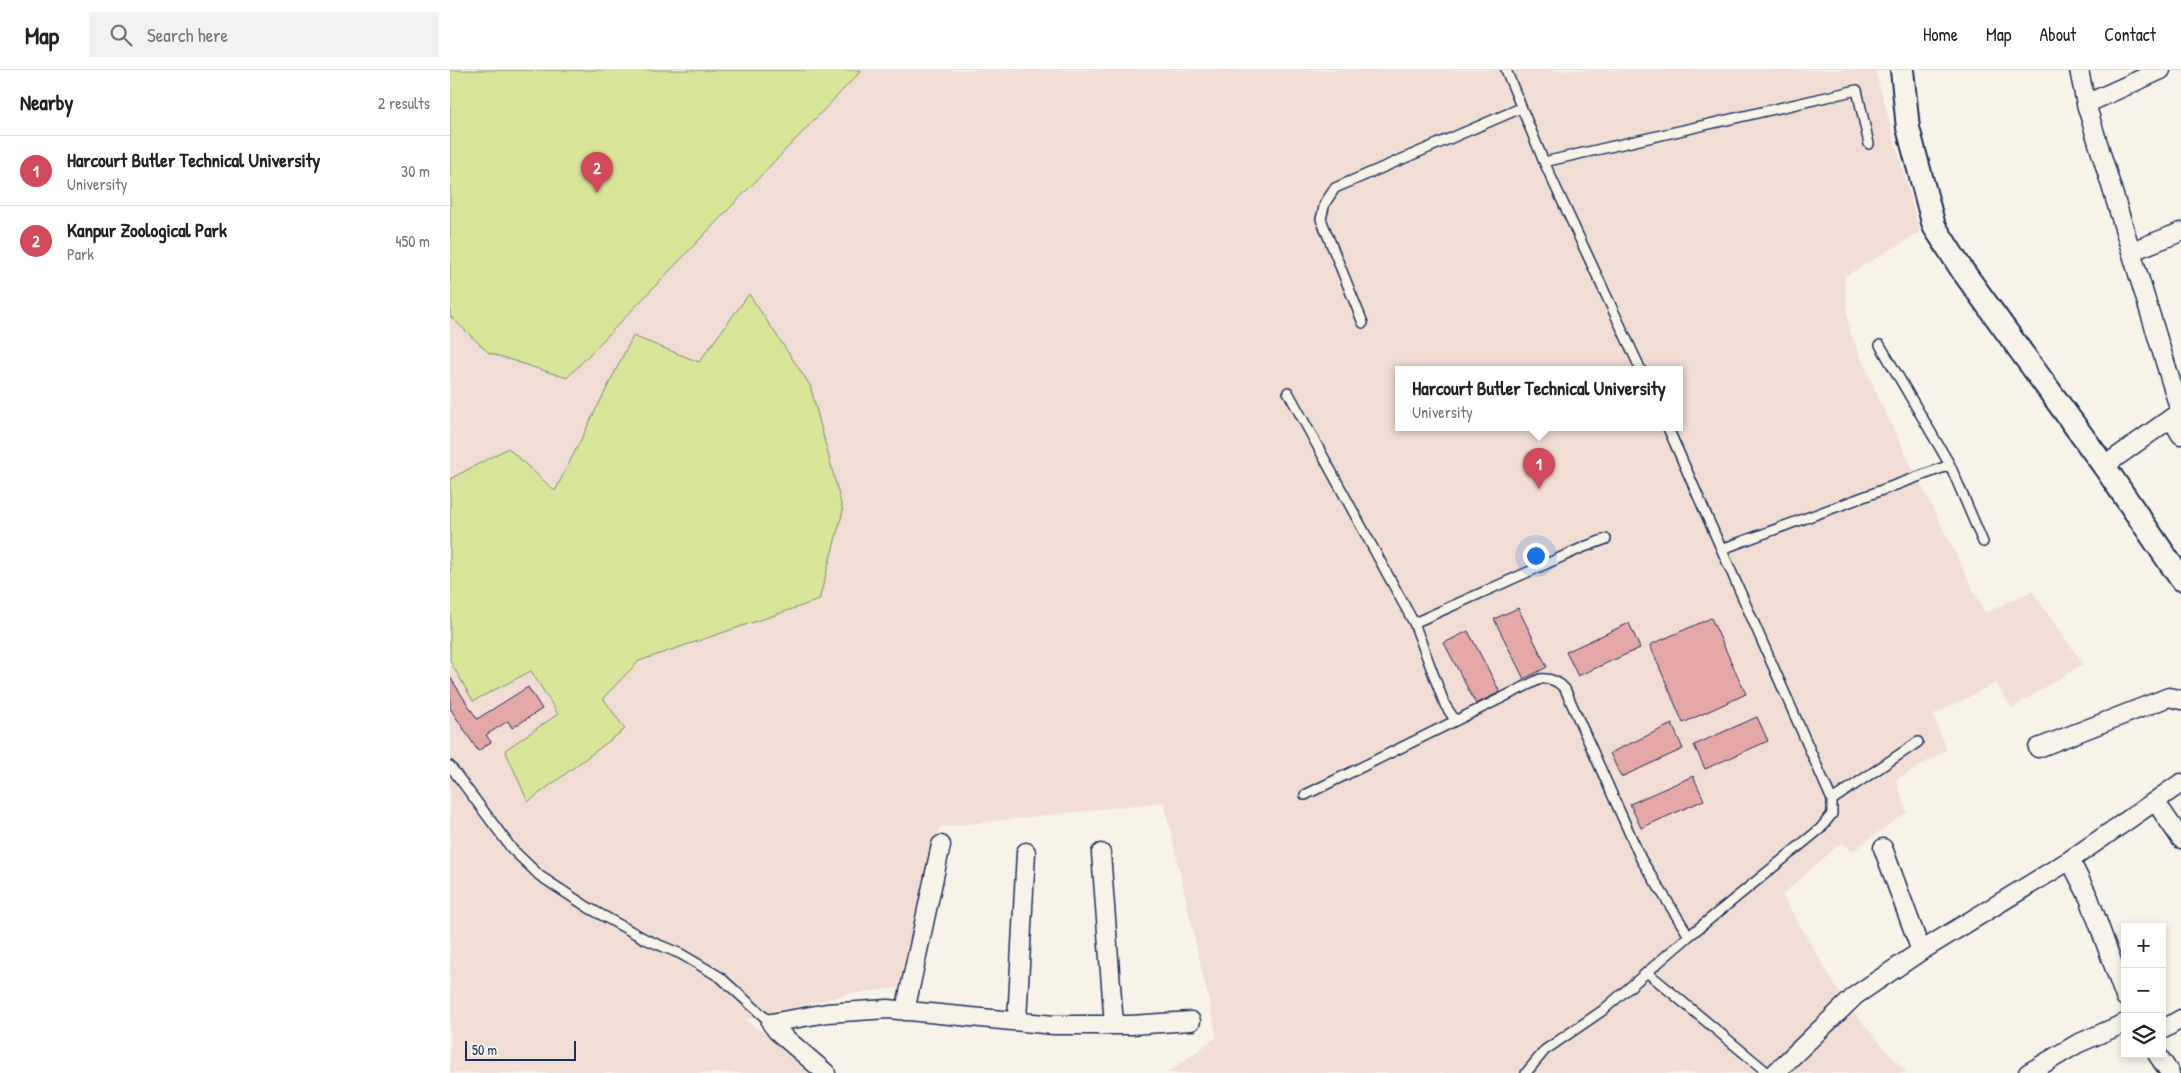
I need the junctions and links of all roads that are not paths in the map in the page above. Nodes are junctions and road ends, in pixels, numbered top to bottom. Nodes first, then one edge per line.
1 (1506, 70) edge
2 (1902, 70) edge
3 (2079, 70) edge
4 (2162, 70) edge
5 (2086, 104) junction
6 (1521, 108) junction
7 (1869, 144) dead end
8 (1544, 162) junction
9 (2181, 232) edge
10 (2132, 251) junction
11 (1362, 324) dead end
12 (1880, 345) dead end
13 (1639, 366) edge
14 (1288, 392) dead end
15 (2177, 413) edge
16 (1669, 431) edge
17 (2181, 435) edge
18 (1950, 466) junction
19 (2104, 466) junction
20 (1606, 539) dead end
21 (1983, 542) dead end
22 (1722, 549) junction
23 (2181, 579) edge
24 (1414, 623) junction
25 (2181, 700) edge
26 (1455, 720) junction
27 (1918, 742) dead end
28 (2038, 748) dead end
29 (450, 766) edge
30 (2181, 783) edge
31 (1305, 795) dead end
32 (1832, 800) junction
33 (2155, 801) junction
34 (2181, 839) edge
35 (941, 845) dead end
36 (1883, 848) dead end
37 (1026, 852) dead end
38 (1101, 853) dead end
39 (2070, 860) junction
40 (1689, 936) junction
41 (1922, 951) junction
42 (1648, 973) junction
43 (2121, 985) edge
44 (905, 1011) junction
45 (2181, 1019) edge
46 (1017, 1021) junction
47 (1191, 1021) dead end
48 (771, 1023) junction
49 (1114, 1025) junction
50 (2121, 1025) edge
51 (2166, 1028) edge
52 (2160, 1058) edge
53 (826, 1073) edge
54 (1526, 1073) edge
55 (1768, 1073) edge
56 (1775, 1073) edge
57 (2028, 1073) edge
58 (2170, 1073) edge

1 - 6 lane
2 - 19 street
3 - 5 street
4 - 5 street
5 - 10 street
6 - 8 lane
6 - 11 lane
7 - 8 lane
8 - 13 lane
9 - 10 street
10 - 15 street
12 - 18 lane
14 - 24 lane
15 - 17 street
15 - 19 street
16 - 22 lane
18 - 21 lane
18 - 22 lane
19 - 23 street
20 - 24 lane
22 - 32 lane
24 - 26 lane
25 - 28 street
26 - 31 lane
26 - 40 lane
27 - 32 lane
29 - 48 lane
30 - 33 street
32 - 40 lane
33 - 34 street
33 - 39 street
35 - 44 street
36 - 41 street
37 - 46 street
38 - 49 street
39 - 41 street
39 - 43 street
40 - 42 lane
41 - 56 street
42 - 54 lane
42 - 55 lane
44 - 46 street
44 - 48 street
45 - 51 street
46 - 49 street
47 - 49 street
48 - 53 street
50 - 57 street
52 - 58 street

